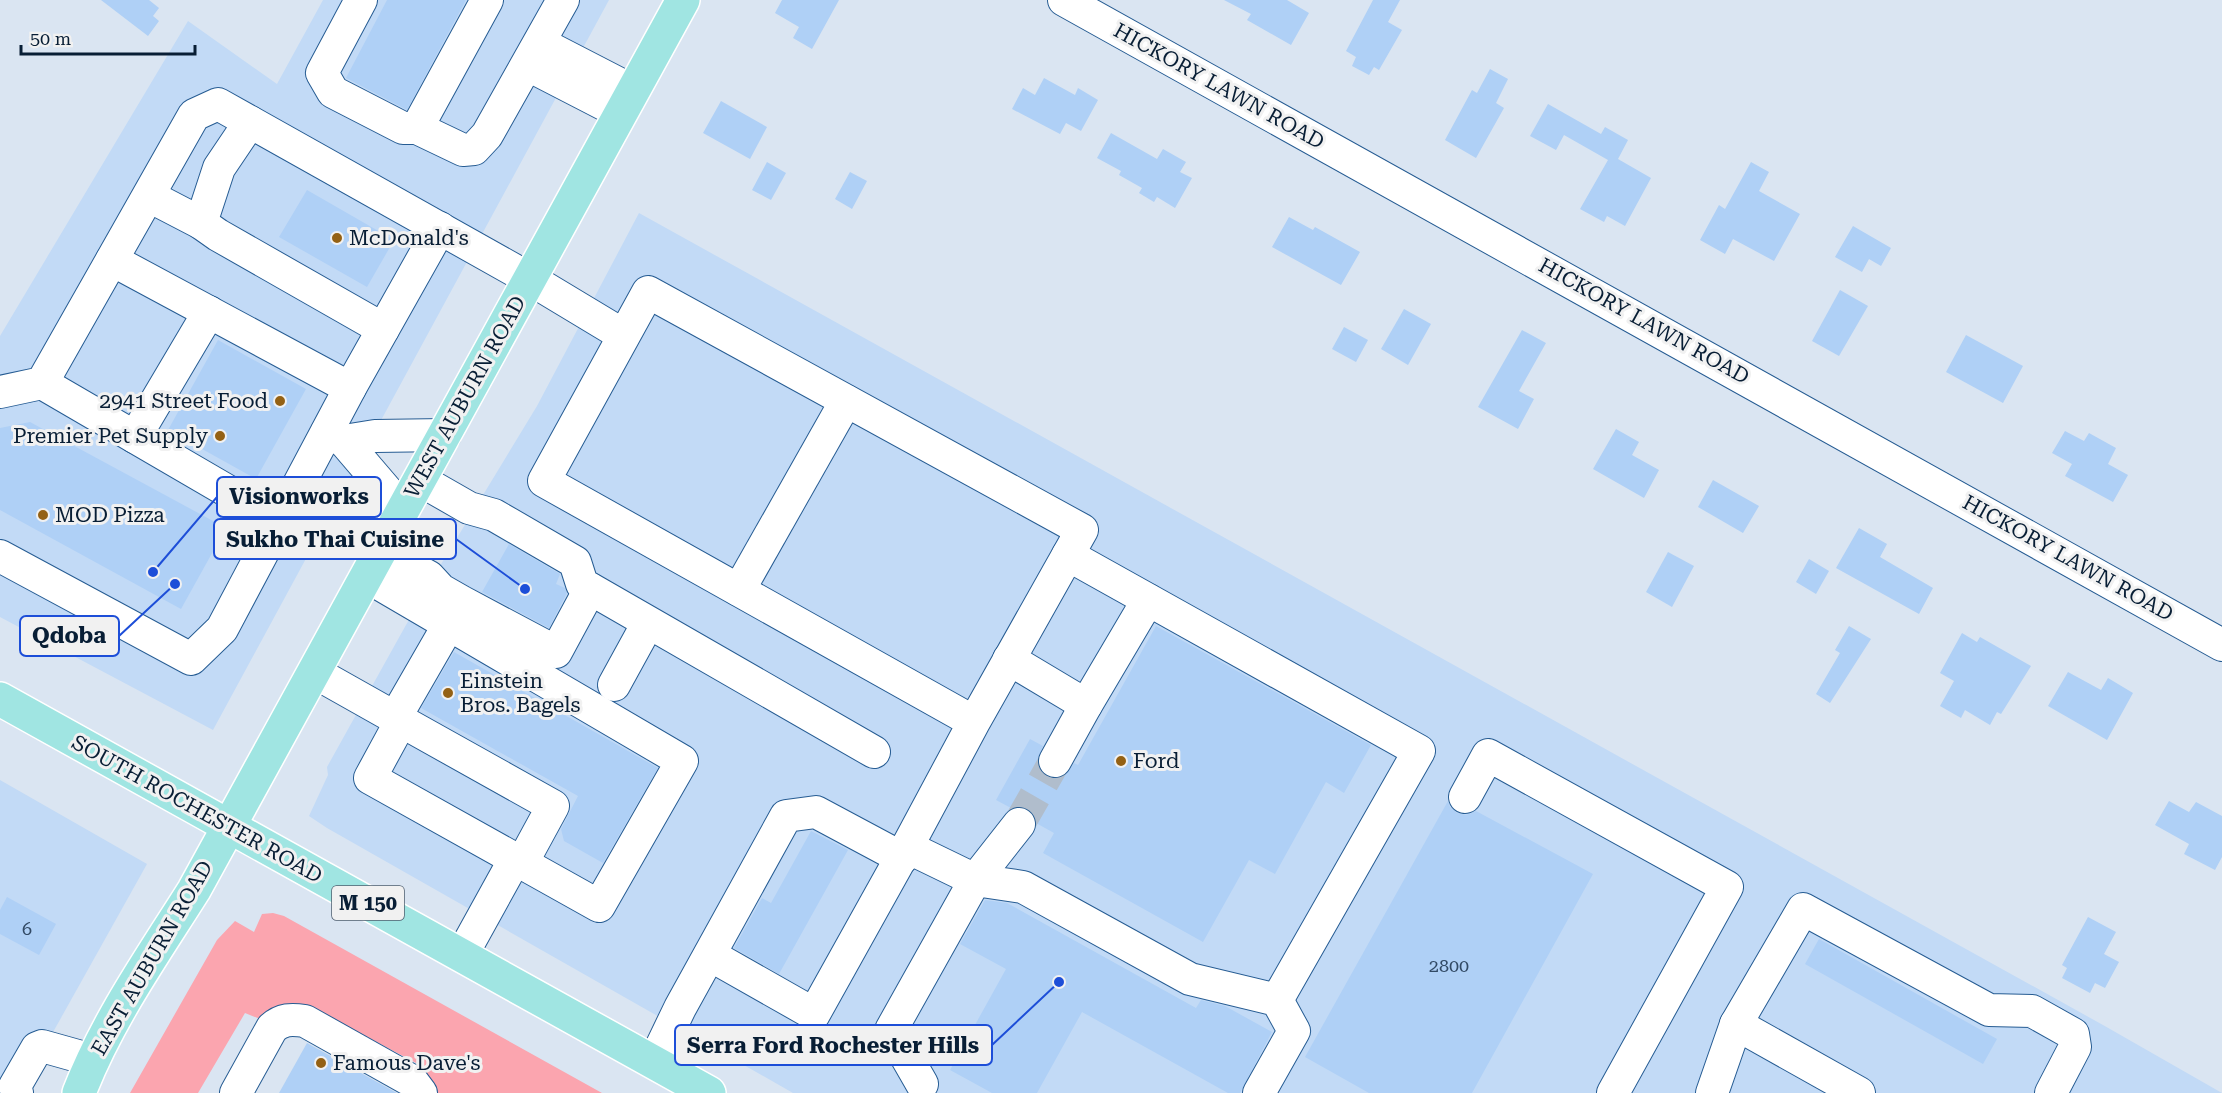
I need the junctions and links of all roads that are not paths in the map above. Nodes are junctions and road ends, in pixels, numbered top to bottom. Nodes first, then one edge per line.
1 (361, 0) edge
2 (487, 0) edge
3 (563, 0) edge
4 (683, 0) edge
5 (1064, 0) edge
6 (534, 54) junction
7 (627, 102) junction
8 (250, 122) junction
9 (417, 128) junction
10 (149, 196) junction
11 (201, 223) junction
12 (440, 228) junction
13 (112, 260) junction
14 (530, 279) junction
15 (209, 312) junction
16 (383, 329) junction
17 (623, 335) junction
18 (42, 383) junction
19 (350, 388) junction
20 (0, 392) edge
21 (846, 401) junction
22 (0, 407) edge
23 (128, 433) junction
24 (445, 435) junction
25 (335, 437) junction
26 (420, 480) junction
27 (403, 510) junction
28 (279, 521) junction
29 (1068, 555) junction
30 (0, 556) edge
31 (373, 563) junction
32 (590, 589) junction
33 (739, 590) junction
34 (1148, 600) junction
35 (455, 613) junction
36 (648, 623) junction
37 (2222, 645) edge
38 (1009, 659) junction
39 (314, 672) junction
40 (614, 685) dead end
41 (0, 699) edge
42 (1086, 705) junction
43 (398, 719) junction
44 (974, 722) junction
45 (874, 752) dead end
46 (1055, 761) tunnel mouth
47 (1465, 797) dead end
48 (1019, 824) tunnel mouth
49 (229, 825) junction
50 (904, 852) junction
51 (518, 861) junction
52 (975, 880) junction
53 (462, 955) junction
54 (710, 956) junction
55 (1277, 1000) junction
56 (1736, 1024) junction
57 (92, 1060) junction
58 (654, 1062) junction
59 (926, 1090) edge
60 (17, 1093) edge
61 (80, 1093) edge
62 (236, 1093) edge
63 (421, 1093) edge
64 (709, 1093) edge
65 (1259, 1093) edge
66 (1613, 1093) edge
67 (1712, 1093) edge
68 (1859, 1093) edge
69 (2051, 1093) edge

1 - 9 street
2 - 9 street
3 - 6 street
4 - 7 main road, WEST AUBURN ROAD
5 - 37 street, HICKORY LAWN ROAD
6 - 7 street
6 - 9 street
7 - 14 main road, WEST AUBURN ROAD
8 - 10 street
8 - 11 street
8 - 12 street
10 - 11 street
10 - 13 street
11 - 16 street
12 - 14 street
12 - 16 street
13 - 15 street
13 - 18 street
14 - 17 street
14 - 24 main road, WEST AUBURN ROAD
15 - 19 street
15 - 23 street
16 - 19 street
17 - 21 street
17 - 33 street
18 - 20 street
18 - 23 street
19 - 25 street
21 - 29 street
21 - 33 street
22 - 23 street
23 - 28 street
24 - 25 street
24 - 26 main road, WEST AUBURN ROAD
25 - 27 street
25 - 28 street
26 - 27 main road, WEST AUBURN ROAD
26 - 32 street
27 - 31 main road, WEST AUBURN ROAD
28 - 30 street
29 - 34 street
29 - 38 street
31 - 35 street
31 - 39 main road, WEST AUBURN ROAD
32 - 35 street
32 - 36 street
33 - 44 street
34 - 42 street
34 - 55 street
35 - 43 street
35 - 51 street
36 - 40 street
36 - 45 street
38 - 42 street
38 - 44 street
39 - 43 street
39 - 49 main road, WEST AUBURN ROAD
41 - 49 main road, SOUTH ROCHESTER ROAD / M 150
42 - 46 street
43 - 51 street
43 - 51 street
44 - 50 street
47 - 66 street
48 - 52 street
49 - 53 main road, SOUTH ROCHESTER ROAD / M 150
49 - 57 main road, EAST AUBURN ROAD
50 - 52 street
50 - 54 street
50 - 54 street
51 - 53 street
52 - 55 street
52 - 59 street
53 - 58 main road, SOUTH ROCHESTER ROAD / M 150
54 - 58 street
55 - 65 street
56 - 67 street
56 - 68 street
56 - 69 street
57 - 60 street
57 - 61 main road, EAST AUBURN ROAD
58 - 64 main road, SOUTH ROCHESTER ROAD / M 150
62 - 63 street

